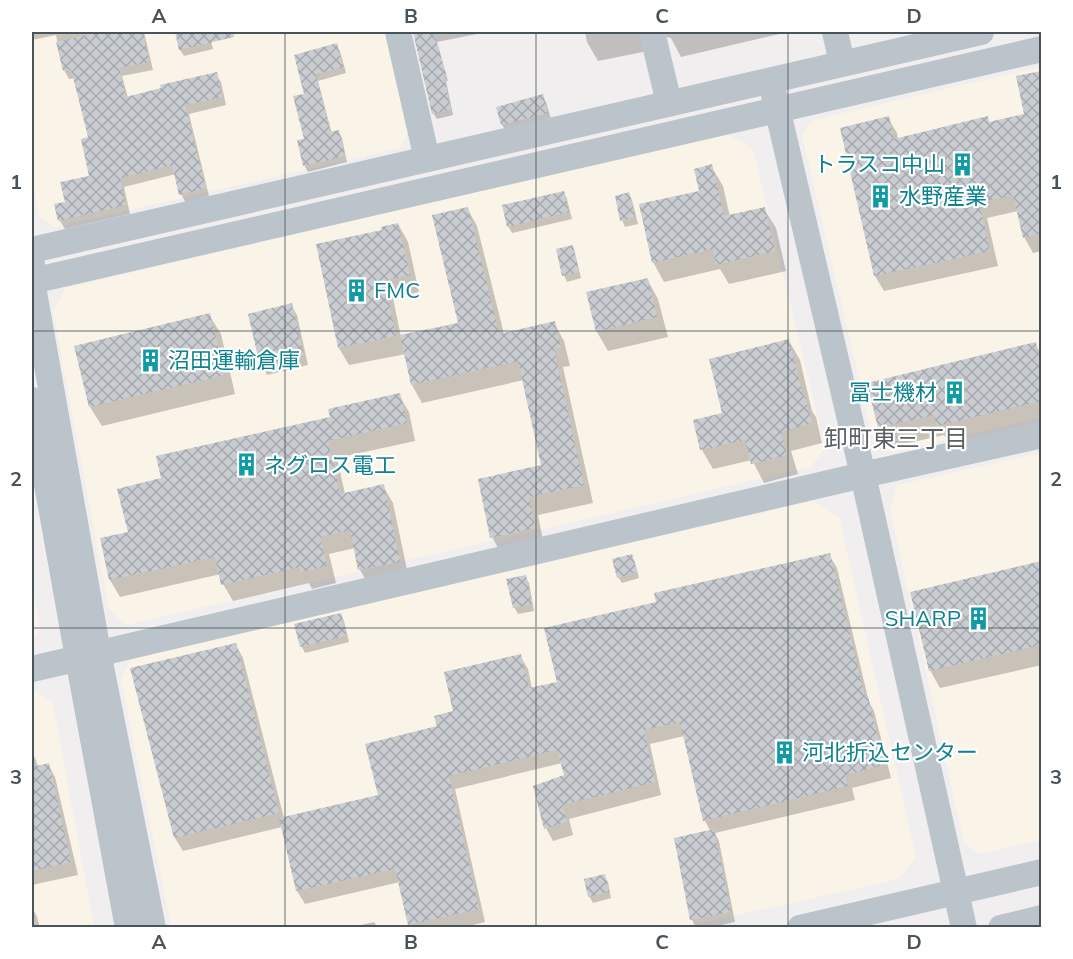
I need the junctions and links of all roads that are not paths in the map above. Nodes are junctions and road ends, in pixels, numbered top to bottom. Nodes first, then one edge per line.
1 (398, 32) edge
2 (652, 32) edge
3 (835, 32) edge
4 (981, 32) edge
5 (1041, 49) edge
6 (842, 63) junction
7 (770, 80) junction
8 (669, 103) junction
9 (778, 111) junction
10 (428, 159) junction
11 (32, 249) edge
12 (32, 281) edge
13 (32, 400) edge
14 (1041, 435) edge
15 (863, 475) junction
16 (88, 655) junction
17 (32, 669) edge
18 (1041, 872) edge
19 (956, 891) junction
20 (1041, 918) edge
21 (128, 927) edge
22 (153, 927) edge
23 (800, 927) edge
24 (964, 927) edge
25 (1001, 927) edge

1 - 10 street
2 - 8 street
3 - 6 street
4 - 6 street
5 - 9 street
6 - 7 street
7 - 8 street
7 - 9 street
8 - 10 street
9 - 12 street
9 - 15 street
10 - 11 street
11 - 12 street
12 - 16 street
13 - 16 street
14 - 15 street
15 - 16 street
15 - 19 street
16 - 17 street
16 - 21 street
16 - 22 street
18 - 19 street
19 - 23 street
19 - 24 street
20 - 25 street

